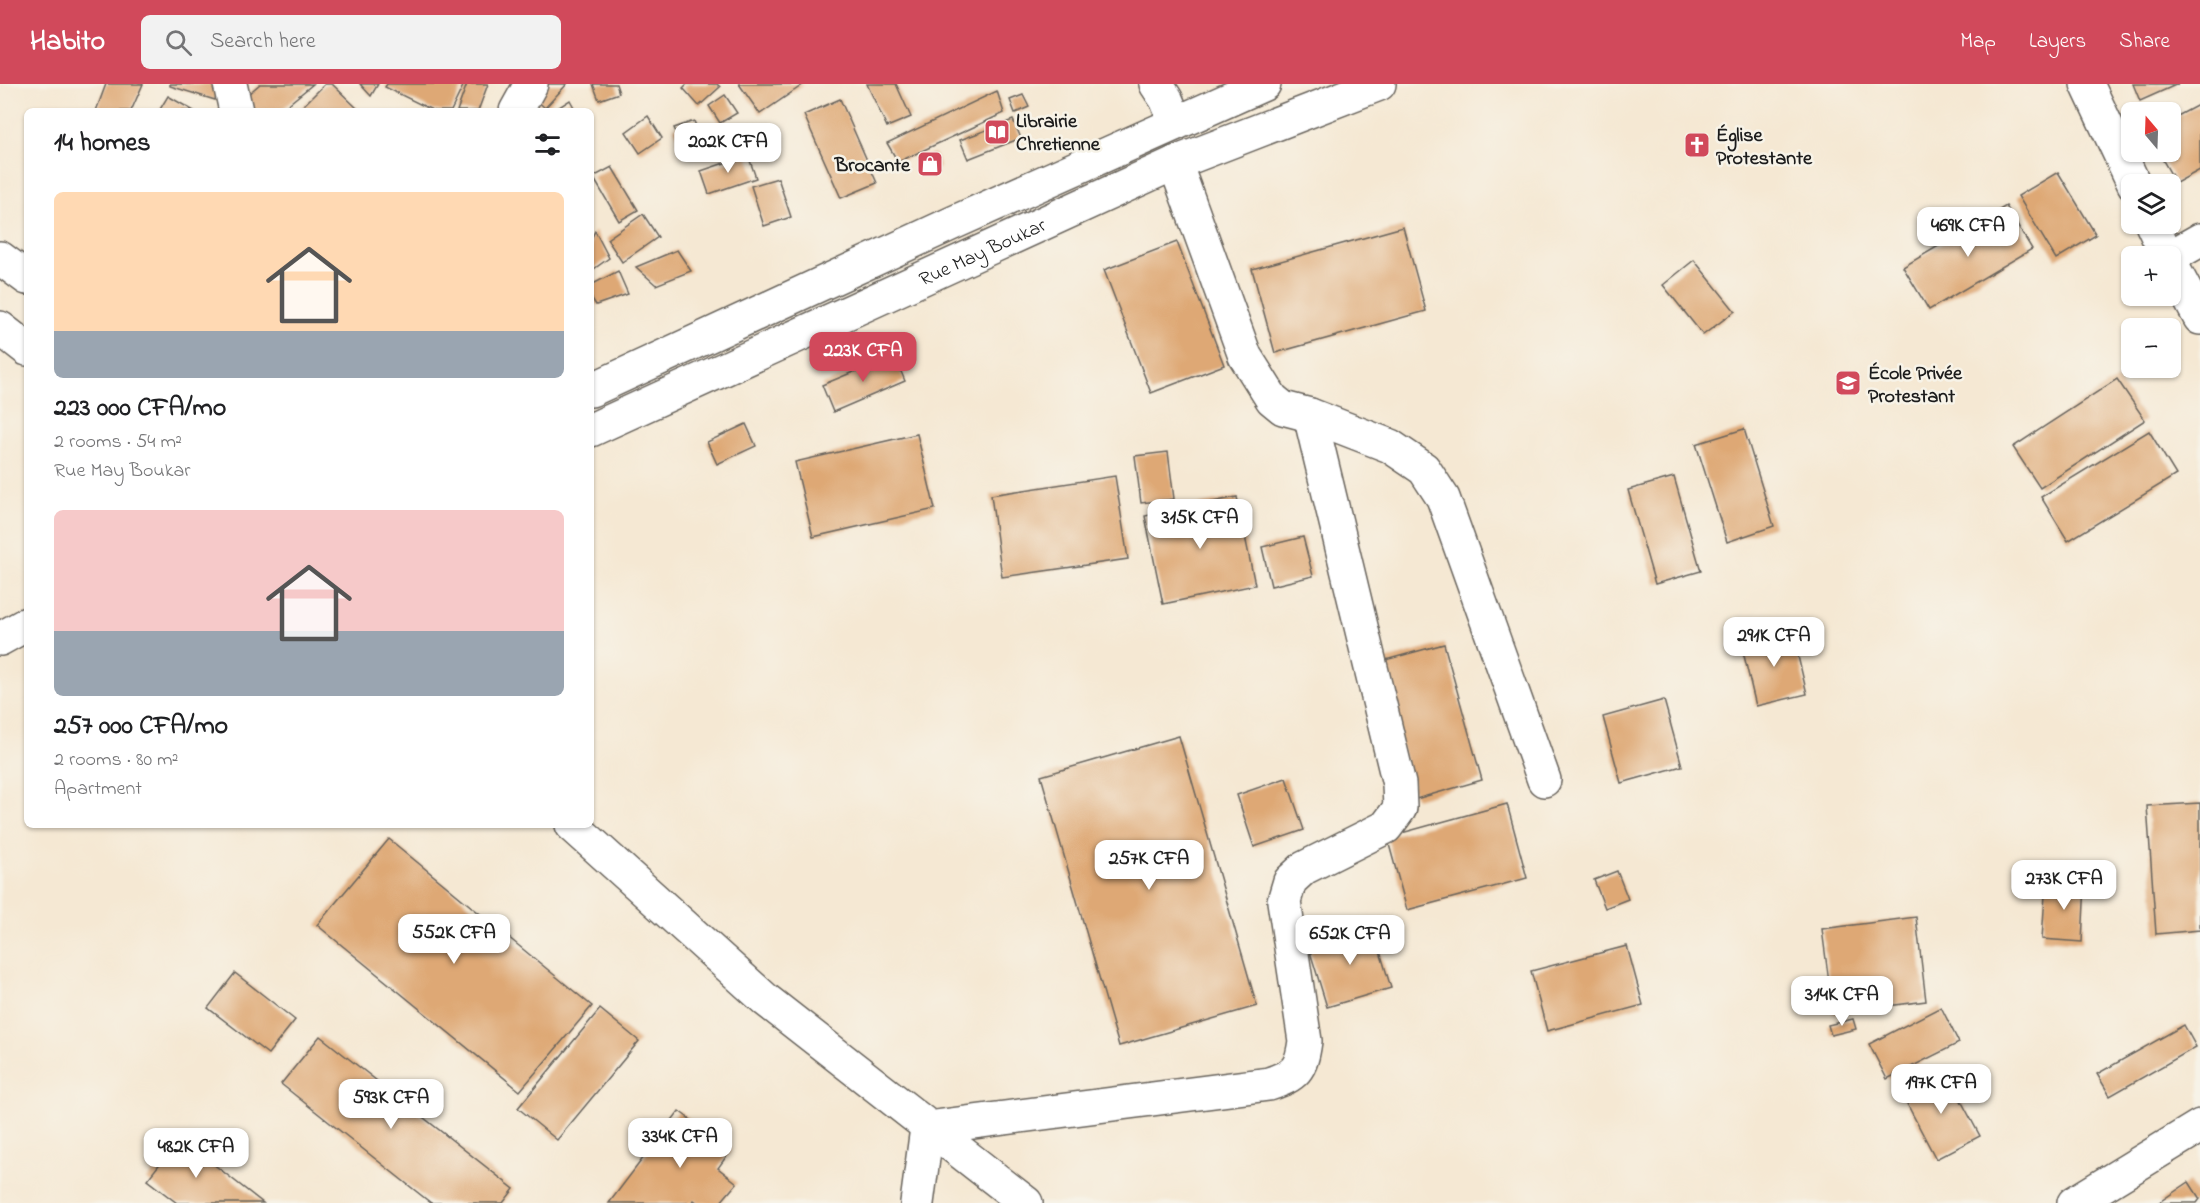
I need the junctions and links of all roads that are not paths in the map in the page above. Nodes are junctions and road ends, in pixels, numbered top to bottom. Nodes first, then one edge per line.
1 (230, 84) edge
2 (531, 84) edge
3 (1156, 84) edge
4 (1264, 84) edge
5 (1379, 84) edge
6 (2087, 84) edge
7 (235, 108) edge
8 (518, 108) edge
9 (1176, 123) junction
10 (1175, 163) junction
11 (2129, 174) edge
12 (2200, 240) edge
13 (2181, 250) edge
14 (0, 258) edge
15 (24, 276) edge
16 (2181, 283) edge
17 (2200, 318) edge
18 (0, 328) edge
19 (24, 347) edge
20 (594, 389) edge
21 (1310, 415) junction
22 (594, 429) edge
23 (24, 626) edge
24 (0, 639) edge
25 (24, 645) edge
26 (0, 649) edge
27 (1544, 780) dead end
28 (575, 828) edge
29 (2200, 1126) edge
30 (927, 1128) junction
31 (924, 1199) edge
32 (1026, 1203) edge
33 (2074, 1203) edge

1 - 7 street
2 - 8 street
3 - 9 street
4 - 9 street, Rue May Boukar
5 - 10 street, Rue May Boukar
6 - 11 street
9 - 20 street, Rue May Boukar
10 - 21 street
10 - 22 street, Rue May Boukar
12 - 13 street
14 - 15 street
16 - 17 street
18 - 19 street
21 - 27 street
21 - 30 street
23 - 24 street
25 - 26 street
28 - 30 street
29 - 33 street
30 - 31 street
30 - 32 street

